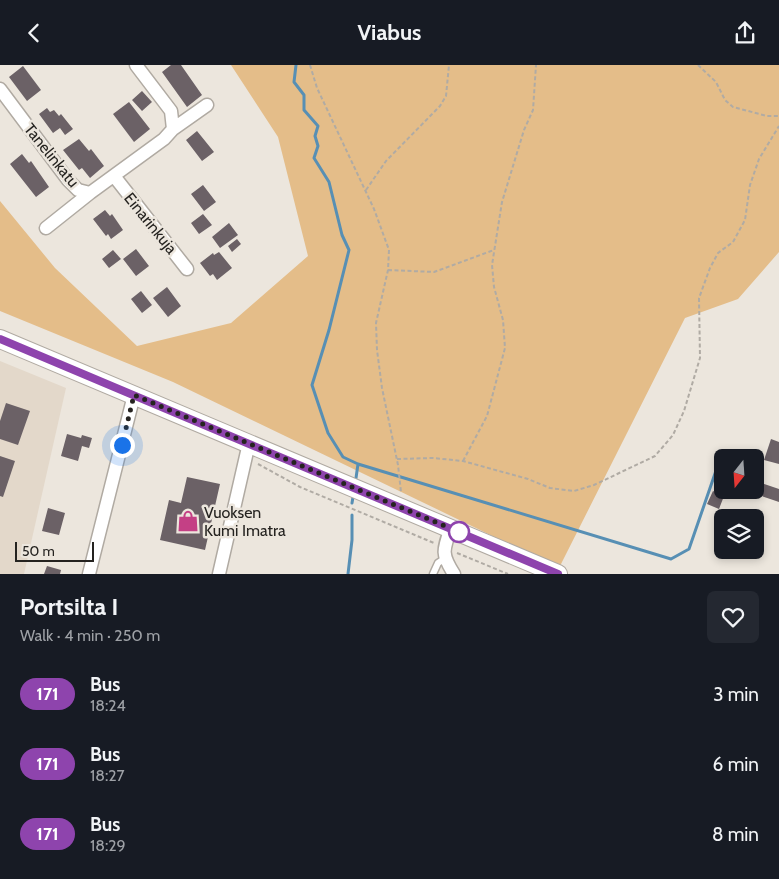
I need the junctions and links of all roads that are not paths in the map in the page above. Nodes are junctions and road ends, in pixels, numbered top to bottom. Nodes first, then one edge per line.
1 (136, 65) edge
2 (0, 89) edge
3 (207, 105) dead end
4 (173, 129) junction
5 (114, 176) junction
6 (90, 193) junction
7 (46, 228) dead end
8 (188, 269) dead end
9 (0, 339) edge
10 (134, 395) junction
11 (247, 449) junction
12 (451, 528) junction
13 (444, 553) junction
14 (89, 574) edge
15 (219, 574) edge
16 (433, 574) edge
17 (454, 574) edge
18 (558, 574) edge

1 - 4 street
2 - 6 street, Tanelinkatu
3 - 4 street, Tanelinkatu
4 - 5 street, Tanelinkatu
5 - 6 street, Tanelinkatu
5 - 8 street, Einarinkuja
6 - 7 street
9 - 10 main road
10 - 11 main road
10 - 14 street
11 - 12 main road
11 - 15 street
12 - 13 street
12 - 18 main road
13 - 16 lane
13 - 17 street

